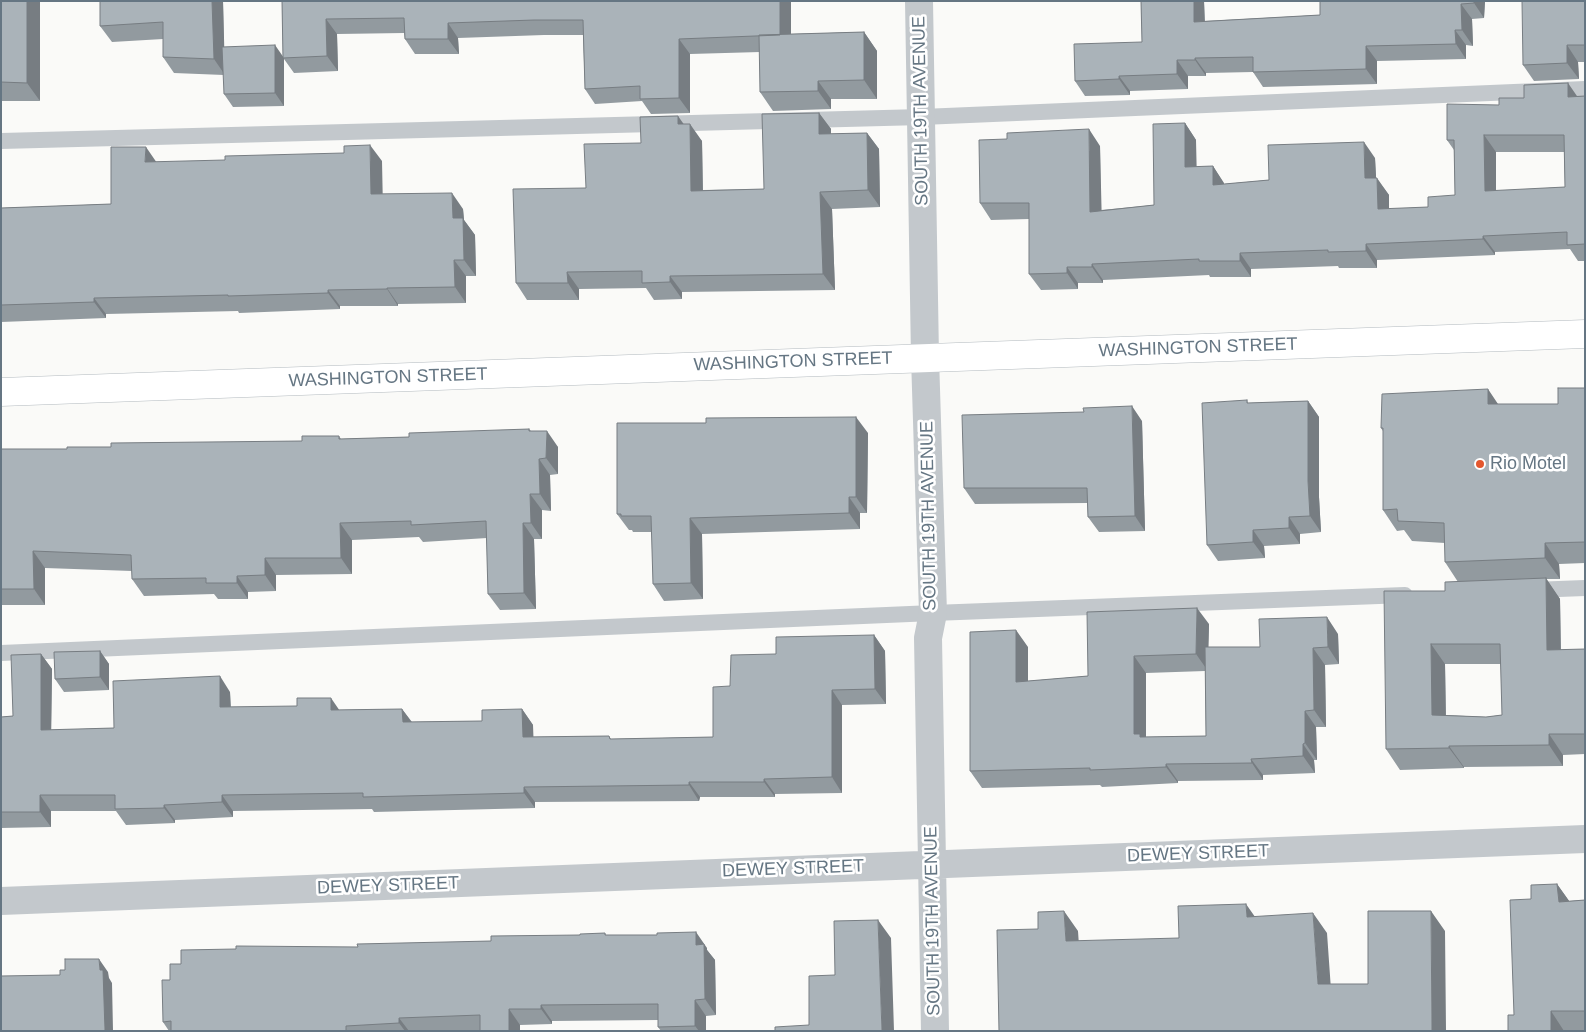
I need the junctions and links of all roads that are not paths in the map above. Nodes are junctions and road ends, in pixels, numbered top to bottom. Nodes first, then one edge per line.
1 (919, 1) edge
2 (1585, 89) edge
3 (922, 117) junction
4 (1, 142) edge
5 (1585, 334) edge
6 (926, 357) junction
7 (1, 392) edge
8 (1585, 588) edge
9 (1516, 590) edge
10 (1417, 594) edge
11 (933, 613) junction
12 (1, 653) edge
13 (1585, 839) edge
14 (932, 864) junction
15 (1, 901) edge
16 (935, 1031) edge

1 - 3 street, SOUTH 19TH AVENUE
2 - 3 lane
3 - 4 lane
3 - 6 street, SOUTH 19TH AVENUE
5 - 6 street, WASHINGTON STREET
6 - 7 street, WASHINGTON STREET
6 - 11 street, SOUTH 19TH AVENUE
8 - 9 lane
10 - 11 lane
11 - 12 lane
11 - 14 street, SOUTH 19TH AVENUE
13 - 14 street, DEWEY STREET
14 - 15 street, DEWEY STREET
14 - 16 street, SOUTH 19TH AVENUE

